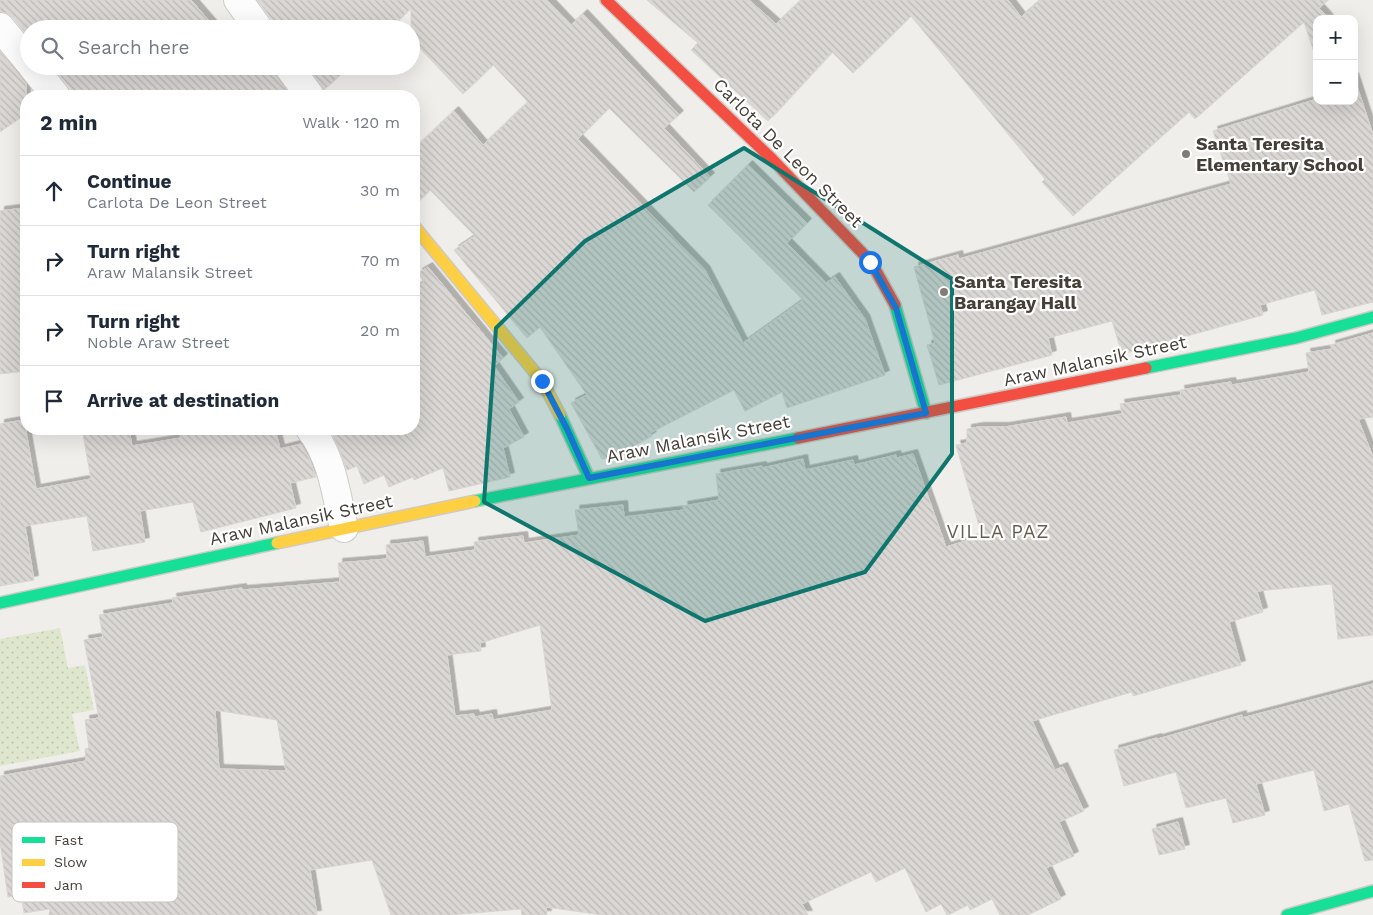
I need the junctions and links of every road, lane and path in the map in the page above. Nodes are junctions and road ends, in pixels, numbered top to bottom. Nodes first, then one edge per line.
1 (238, 0) edge
2 (606, 0) edge
3 (253, 20) edge
4 (0, 27) edge
5 (20, 51) edge
6 (39, 75) edge
7 (295, 75) edge
8 (51, 90) edge
9 (306, 90) edge
10 (420, 233) edge
11 (1373, 317) edge
12 (926, 413) junction
13 (315, 435) edge
14 (589, 478) junction
15 (344, 528) junction
16 (0, 603) edge
17 (1373, 891) edge
18 (1287, 915) edge

1 - 3 street
2 - 12 main road, Carlota De Leon Street
4 - 5 street
6 - 8 street
7 - 9 street
10 - 14 main road
11 - 12 main road, Araw Malansik Street
12 - 14 main road, Araw Malansik Street
13 - 15 street
14 - 15 main road, Araw Malansik Street
15 - 16 main road, Araw Malansik Street
17 - 18 main road

